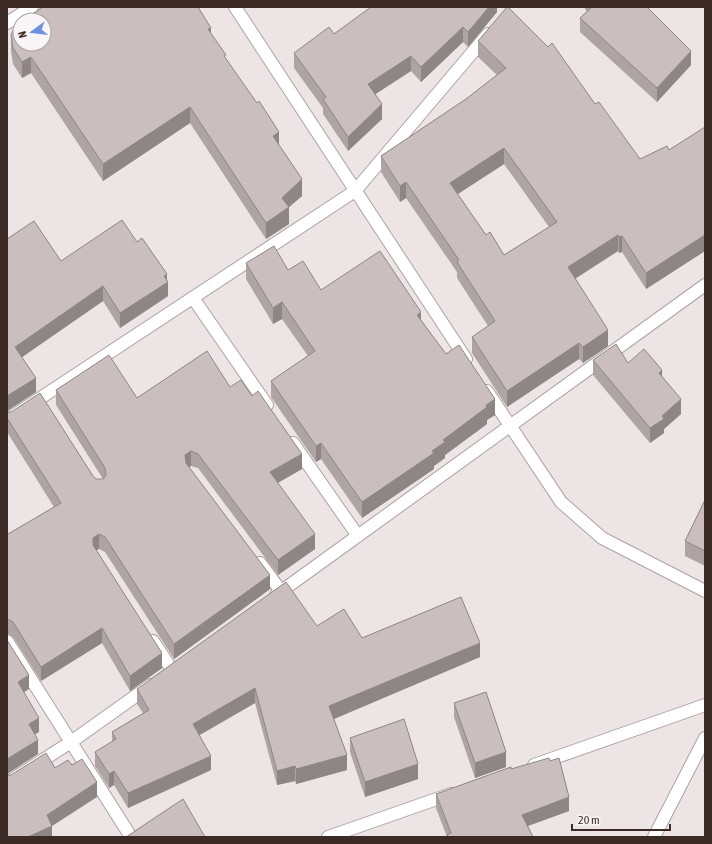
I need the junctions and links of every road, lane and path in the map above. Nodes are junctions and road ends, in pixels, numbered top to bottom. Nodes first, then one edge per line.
1 (32, 7) edge
2 (235, 7) edge
3 (7, 23) edge
4 (496, 25) edge
5 (355, 191) junction
6 (705, 285) edge
7 (193, 298) junction
8 (471, 367) edge
9 (480, 380) edge
10 (42, 397) junction
11 (50, 410) edge
12 (273, 414) edge
13 (7, 420) edge
14 (510, 426) junction
15 (286, 433) edge
16 (358, 536) junction
17 (253, 554) edge
18 (281, 591) junction
19 (705, 591) edge
20 (268, 600) edge
21 (146, 630) edge
22 (7, 641) edge
23 (184, 660) edge
24 (172, 670) junction
25 (705, 705) edge
26 (705, 738) edge
27 (71, 742) junction
28 (524, 768) edge
29 (7, 783) edge
30 (464, 790) edge
31 (131, 837) edge
32 (328, 837) edge
33 (654, 837) edge

1 - 3 street
2 - 5 street
4 - 5 street
5 - 7 street
5 - 8 street
6 - 14 street
7 - 10 street
7 - 12 street
9 - 14 street
10 - 11 street
10 - 13 street
14 - 16 street
14 - 19 street
15 - 16 street
16 - 18 street
17 - 18 street
18 - 20 street
21 - 24 street
22 - 27 street
23 - 24 street
24 - 27 street
25 - 28 street
26 - 33 street
27 - 29 street
27 - 31 street
30 - 32 street

